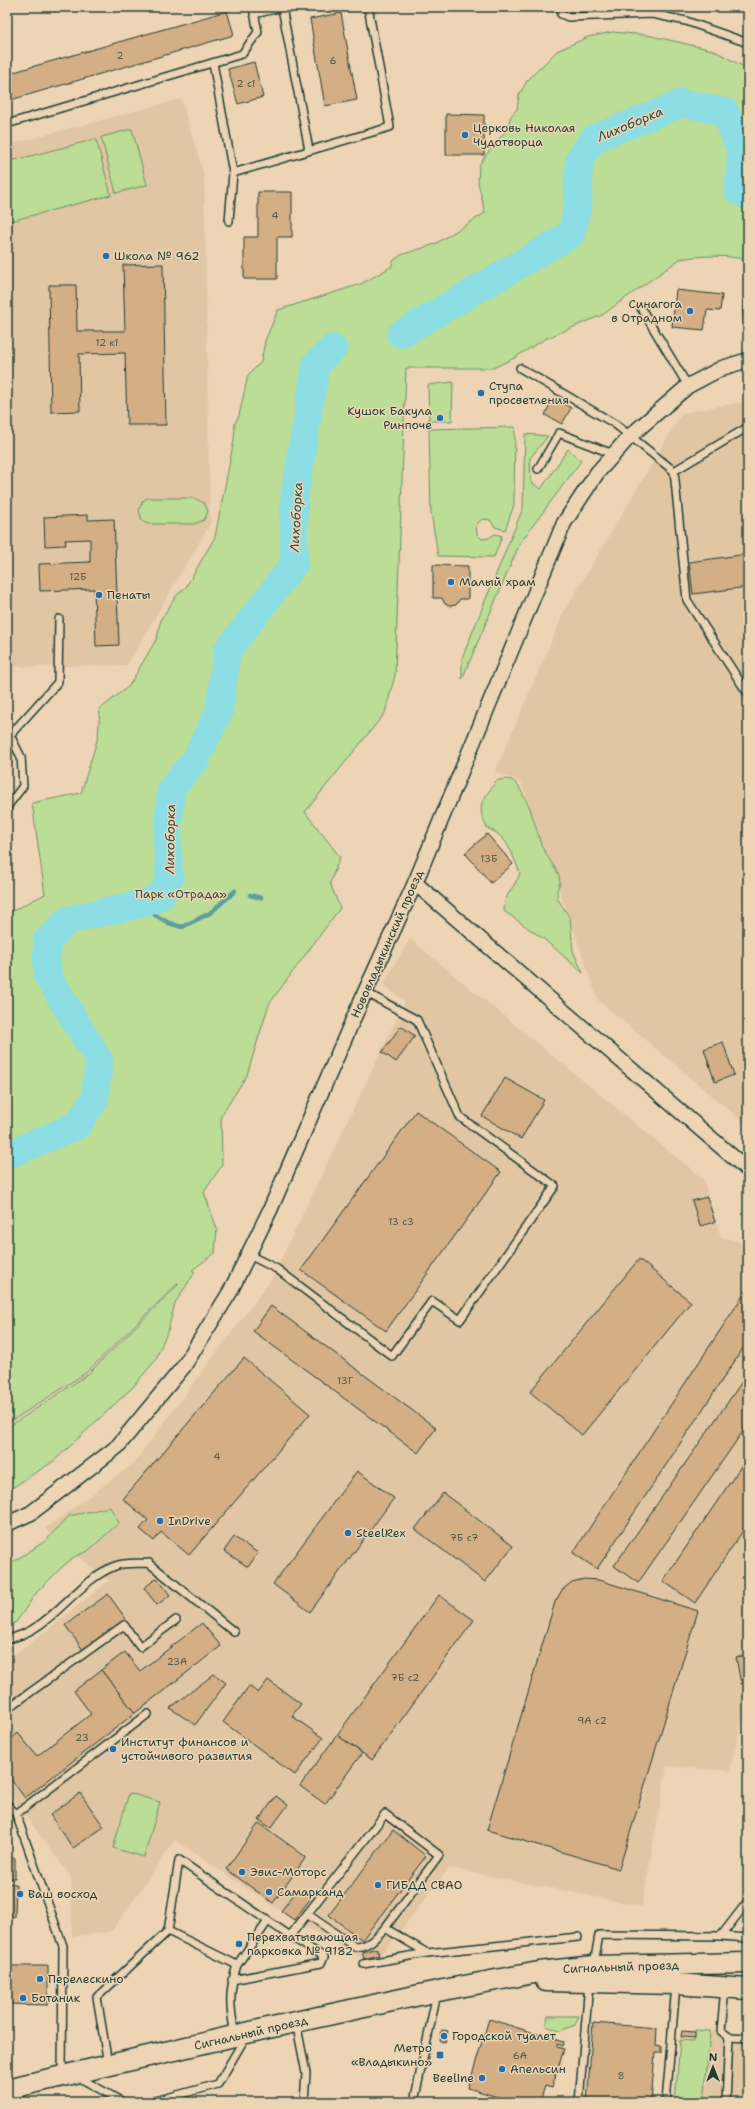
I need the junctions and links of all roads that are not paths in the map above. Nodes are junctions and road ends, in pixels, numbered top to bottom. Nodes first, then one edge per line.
1 (283, 7) edge
2 (368, 7) edge
3 (561, 7) edge
4 (254, 11) edge
5 (748, 43) edge
6 (213, 63) junction
7 (7, 124) edge
8 (309, 150) junction
9 (233, 173) junction
10 (229, 221) dead end
11 (747, 303) dead end
12 (641, 308) dead end
13 (748, 322) edge
14 (748, 360) edge
15 (520, 368) dead end
16 (688, 386) junction
17 (748, 427) edge
18 (630, 436) junction
19 (614, 454) junction
20 (538, 470) dead end
21 (674, 471) junction
22 (59, 619) dead end
23 (748, 694) edge
24 (9, 735) edge
25 (7, 807) edge
26 (415, 884) junction
27 (365, 992) junction
28 (748, 1170) edge
29 (249, 1255) junction
30 (7, 1524) edge
31 (176, 1620) dead end
32 (234, 1632) dead end
33 (7, 1639) edge
34 (7, 1709) edge
35 (148, 1714) dead end
36 (7, 1804) edge
37 (16, 1814) junction
38 (748, 1902) edge
39 (307, 1914) junction
40 (268, 1921) junction
41 (385, 1928) junction
42 (168, 1931) junction
43 (290, 1936) junction
44 (722, 1936) junction
45 (578, 1937) dead end
46 (748, 1938) edge
47 (427, 1953) junction
48 (748, 1963) edge
49 (363, 1964) dead end
50 (237, 1965) junction
51 (592, 1975) junction
52 (232, 1980) junction
53 (676, 1984) junction
54 (725, 1986) junction
55 (748, 1989) edge
56 (438, 1991) junction
57 (296, 2022) junction
58 (241, 2034) junction
59 (730, 2037) junction
60 (748, 2038) edge
61 (108, 2066) junction
62 (68, 2076) junction
63 (7, 2089) edge
64 (123, 2102) edge
65 (152, 2102) edge
66 (304, 2102) edge
67 (414, 2102) edge
68 (579, 2102) edge
69 (666, 2102) edge
70 (726, 2102) edge

1 - 4 lane
1 - 8 lane
2 - 8 lane
3 - 5 lane
4 - 6 lane
6 - 7 lane
6 - 9 lane
8 - 9 lane
9 - 10 lane
11 - 13 lane
12 - 16 lane
14 - 16 street, Нововладыкинский проезд
15 - 18 lane
16 - 18 street, Нововладыкинский проезд
17 - 21 lane
18 - 19 street, Нововладыкинский проезд
18 - 21 lane
19 - 20 lane
19 - 26 street, Нововладыкинский проезд
21 - 23 lane
22 - 24 lane
24 - 25 lane
26 - 27 street, Нововладыкинский проезд
26 - 28 street
27 - 29 street, Нововладыкинский проезд
27 - 29 lane
29 - 30 street, Нововладыкинский проезд
31 - 34 lane
32 - 33 lane
35 - 37 lane
36 - 37 lane
37 - 62 lane
38 - 44 lane
39 - 41 lane
39 - 41 lane
39 - 43 lane
40 - 42 lane
40 - 43 lane
40 - 50 lane
41 - 47 lane
42 - 50 lane
42 - 61 lane
43 - 52 lane
44 - 46 lane
44 - 51 lane
45 - 47 lane
47 - 49 lane
48 - 51 main road, Сигнальный проезд
50 - 52 lane
51 - 53 main road, Сигнальный проезд
51 - 56 main road, Сигнальный проезд
51 - 68 lane
52 - 58 lane
53 - 54 main road, Сигнальный проезд
53 - 69 lane
54 - 55 main road, Сигнальный проезд
54 - 59 lane
56 - 57 main road, Сигнальный проезд
56 - 67 lane
57 - 58 main road, Сигнальный проезд
57 - 66 lane
58 - 61 main road, Сигнальный проезд
58 - 65 lane
59 - 60 lane
59 - 70 lane
61 - 62 main road, Сигнальный проезд
62 - 63 main road, Сигнальный проезд
62 - 64 lane

